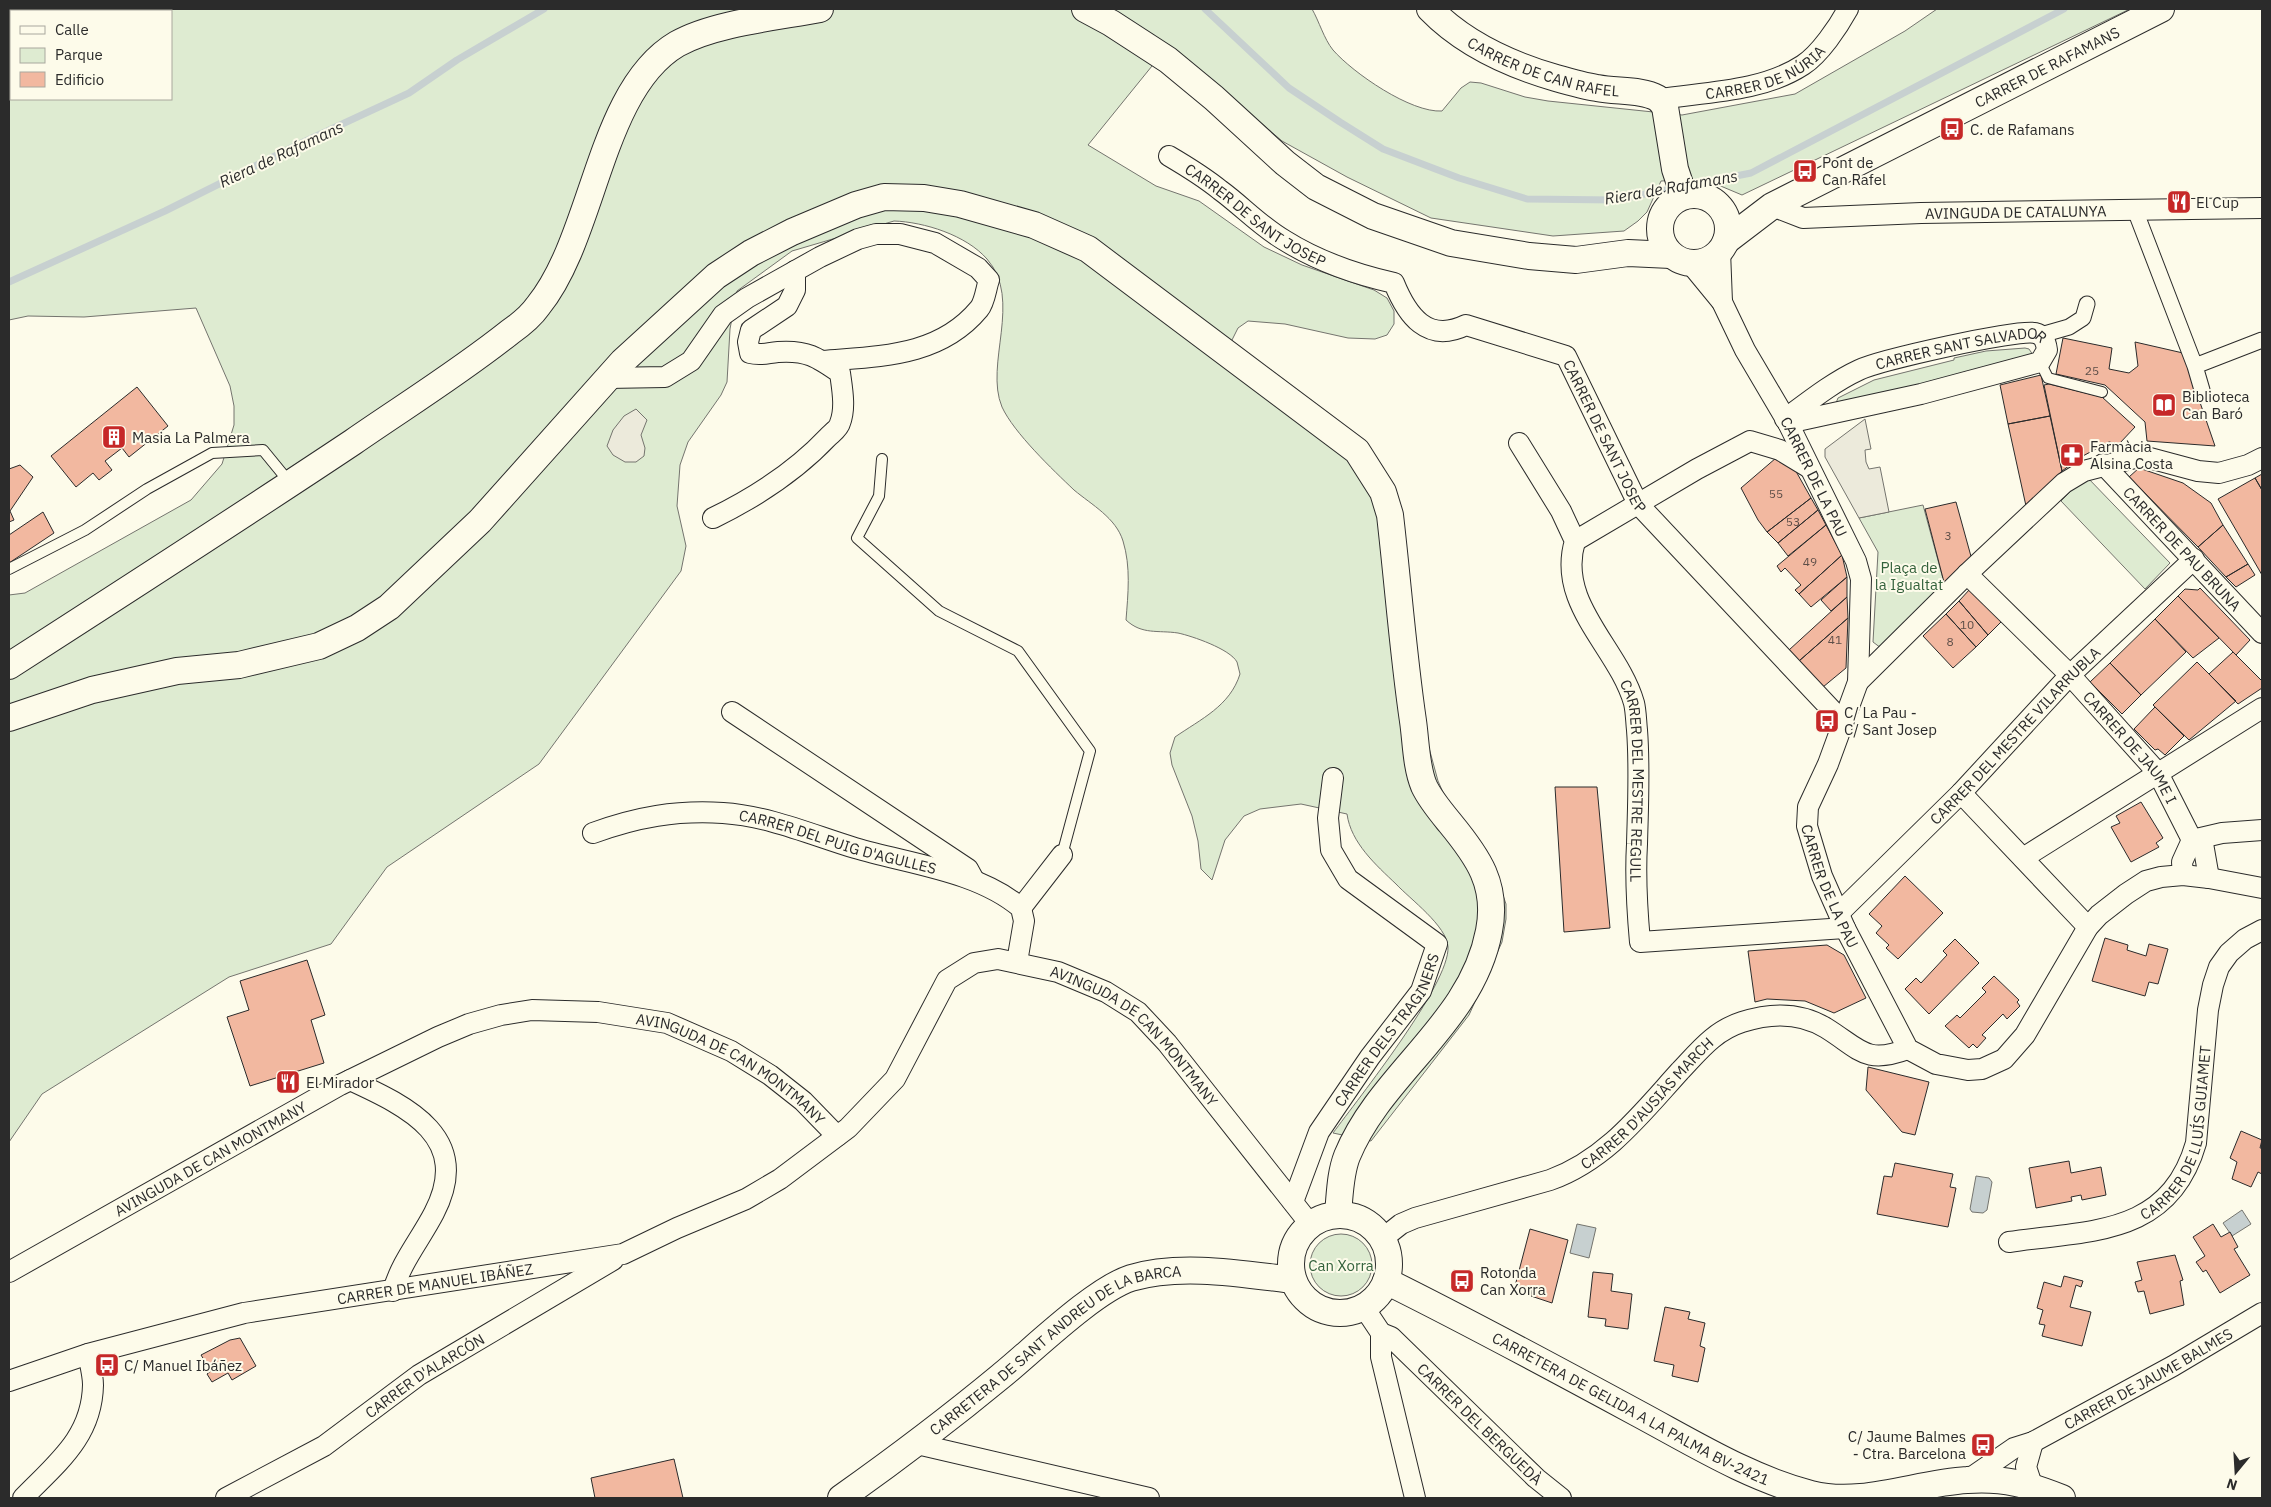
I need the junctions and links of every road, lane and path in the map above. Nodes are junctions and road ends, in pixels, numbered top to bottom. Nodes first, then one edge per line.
1 (820, 9) edge
2 (1085, 9) edge
3 (1430, 9) edge
4 (1848, 9) edge
5 (2161, 9) edge
6 (1664, 112) junction
7 (1169, 156) dead end
8 (1716, 204) junction
9 (1772, 206) junction
10 (2262, 208) edge
11 (2135, 210) junction
12 (1669, 211) junction
13 (1723, 246) junction
14 (1628, 253) junction
15 (1681, 259) junction
16 (795, 271) junction
17 (1722, 302) junction
18 (2087, 304) dead end
19 (2041, 335) junction
20 (2262, 340) edge
21 (823, 361) junction
22 (2040, 362) junction
23 (2195, 366) junction
24 (607, 378) junction
25 (2202, 390) dead end
26 (2102, 392) dead end
27 (1787, 421) junction
28 (1519, 443) dead end
29 (2262, 458) edge
30 (882, 459) dead end
31 (2103, 464) junction
32 (1808, 467) junction
33 (291, 484) junction
34 (1638, 504) junction
35 (713, 518) dead end
36 (1575, 541) junction
37 (2194, 559) junction
38 (9, 569) edge
39 (1966, 574) junction
40 (2262, 633) edge
41 (9, 666) edge
42 (2070, 675) junction
43 (1858, 682) junction
44 (2262, 708) edge
45 (732, 712) dead end
46 (9, 718) edge
47 (1843, 722) junction
48 (2158, 773) junction
49 (1333, 778) dead end
50 (1961, 793) junction
51 (2262, 830) edge
52 (593, 833) dead end
53 (2197, 839) junction
54 (1062, 855) joint
55 (2023, 858) junction
56 (2183, 875) junction
57 (2209, 878) junction
58 (975, 882) junction
59 (2262, 888) edge
60 (1021, 908) junction
61 (1842, 920) junction
62 (2088, 927) junction
63 (2262, 930) edge
64 (1017, 962) junction
65 (1908, 1049) junction
66 (350, 1080) junction
67 (837, 1136) junction
68 (1293, 1202) junction
69 (1338, 1213) junction
70 (1310, 1224) junction
71 (1382, 1239) junction
72 (2009, 1242) dead end
73 (623, 1254) junction
74 (9, 1272) edge
75 (1293, 1280) junction
76 (1386, 1281) junction
77 (393, 1291) junction
78 (1365, 1309) junction
79 (2262, 1313) edge
80 (1381, 1333) junction
81 (1400, 1348) junction
82 (88, 1354) junction
83 (1381, 1356) junction
84 (9, 1381) edge
85 (2033, 1442) junction
86 (917, 1444) junction
87 (1969, 1480) junction
88 (2032, 1485) junction
89 (23, 1498) edge
90 (226, 1498) edge
91 (841, 1498) edge
92 (1150, 1498) edge
93 (1415, 1498) edge
94 (1561, 1498) edge
95 (1836, 1498) edge
96 (2062, 1498) edge

1 - 33 street
2 - 14 street
3 - 6 street, CARRER DE CAN RAFEL
4 - 6 street, CARRER DE NÚRIA
5 - 9 street, CARRER DE RAFAMANS
6 - 12 street
7 - 34 street, CARRER DE SANT JOSEP
8 - 9 street, CARRER DE RAFAMANS
8 - 12 street
8 - 13 street
9 - 11 street, AVINGUDA DE CATALUNYA
9 - 13 street, CARRER DE RAFAMANS
10 - 11 street, AVINGUDA DE CATALUNYA
11 - 23 street
12 - 14 street
12 - 15 street
13 - 15 street
13 - 17 street, CARRER DE LA PAU
14 - 15 street
15 - 17 street, CARRER DE LA PAU
16 - 21 street
16 - 21 street
16 - 24 street
17 - 27 street, CARRER DE LA PAU
18 - 19 street
19 - 22 street, CARRER SANT SALVADOR
19 - 27 street, CARRER SANT SALVADOR
20 - 23 street
21 - 35 street
22 - 26 lane
22 - 27 street, CARRER SANT SALVADOR
23 - 25 street
24 - 46 street
24 - 69 street
27 - 32 street, CARRER DE LA PAU
28 - 36 street
29 - 31 street
30 - 54 lane
31 - 37 street, CARRER DE PAU BRUNA
31 - 39 street
32 - 34 street
32 - 43 street, CARRER DE LA PAU
33 - 38 lane
33 - 41 street
34 - 36 street
34 - 47 street, CARRER DE SANT JOSEP
36 - 61 street, CARRER DEL MESTRE REGULL
37 - 40 street, CARRER DE PAU BRUNA
37 - 42 street, CARRER DEL MESTRE VILARRUBLA
39 - 42 street, CARRER DE JAUME I
39 - 43 street
42 - 48 street, CARRER DE JAUME I
42 - 50 street, CARRER DEL MESTRE VILARRUBLA
43 - 47 street, CARRER DE LA PAU
44 - 48 street
45 - 58 street
47 - 61 street, CARRER DE LA PAU
48 - 53 street, CARRER DE JAUME I
48 - 55 street
49 - 68 street, CARRER DELS TRAGINERS
50 - 55 street
50 - 61 street, CARRER DEL MESTRE VILARRUBLA
51 - 53 street
52 - 58 street, CARRER DEL PUIG D'AGULLES
53 - 56 street
53 - 57 street, CARRER DE JAUME I
54 - 60 street
55 - 62 street
56 - 57 street
56 - 62 street
57 - 59 street
58 - 60 street, CARRER DEL PUIG D'AGULLES
60 - 64 street
61 - 65 street, CARRER DE LA PAU
62 - 65 street
63 - 72 street, CARRER DE LLUÍS GUIAMET
64 - 67 street, AVINGUDA DE CAN MONTMANY
64 - 68 street, AVINGUDA DE CAN MONTMANY
65 - 71 street, CARRER D'AUSIÀS MARCH
66 - 67 street, AVINGUDA DE CAN MONTMANY
66 - 74 street, AVINGUDA DE CAN MONTMANY
66 - 77 street
67 - 73 street, CARRER DE MANUEL IBÁÑEZ
68 - 70 street, AVINGUDA DE CAN MONTMANY
69 - 70 street
69 - 71 street
70 - 75 street
71 - 76 street
73 - 77 street, CARRER DE MANUEL IBÁÑEZ
73 - 90 street, CARRER D'ALARCÓN
75 - 78 street
75 - 86 street, CARRETERA DE SANT ANDREU DE LA BARCA
76 - 78 street
76 - 95 street, CARRETERA DE GELIDA A LA PALMA BV-2421
77 - 82 street, CARRER DE MANUEL IBÁÑEZ
78 - 80 street, CARRER DEL BERGUEDÀ
79 - 85 street, CARRER DE JAUME BALMES
80 - 81 street, CARRER DEL BERGUEDÀ
80 - 83 street
81 - 83 street
81 - 94 street, CARRER DEL BERGUEDÀ
82 - 84 street, CARRER DE MANUEL IBÁÑEZ
82 - 89 street
83 - 93 street
85 - 87 street, CARRER DE JAUME BALMES
85 - 88 street
86 - 91 street, CARRETERA DE SANT ANDREU DE LA BARCA
86 - 92 street
87 - 88 street, CARRETERA DE GELIDA A LA PALMA BV-2421
87 - 95 street, CARRETERA DE GELIDA A LA PALMA BV-2421
88 - 96 street, CARRETERA DE GELIDA A LA PALMA BV-2421

